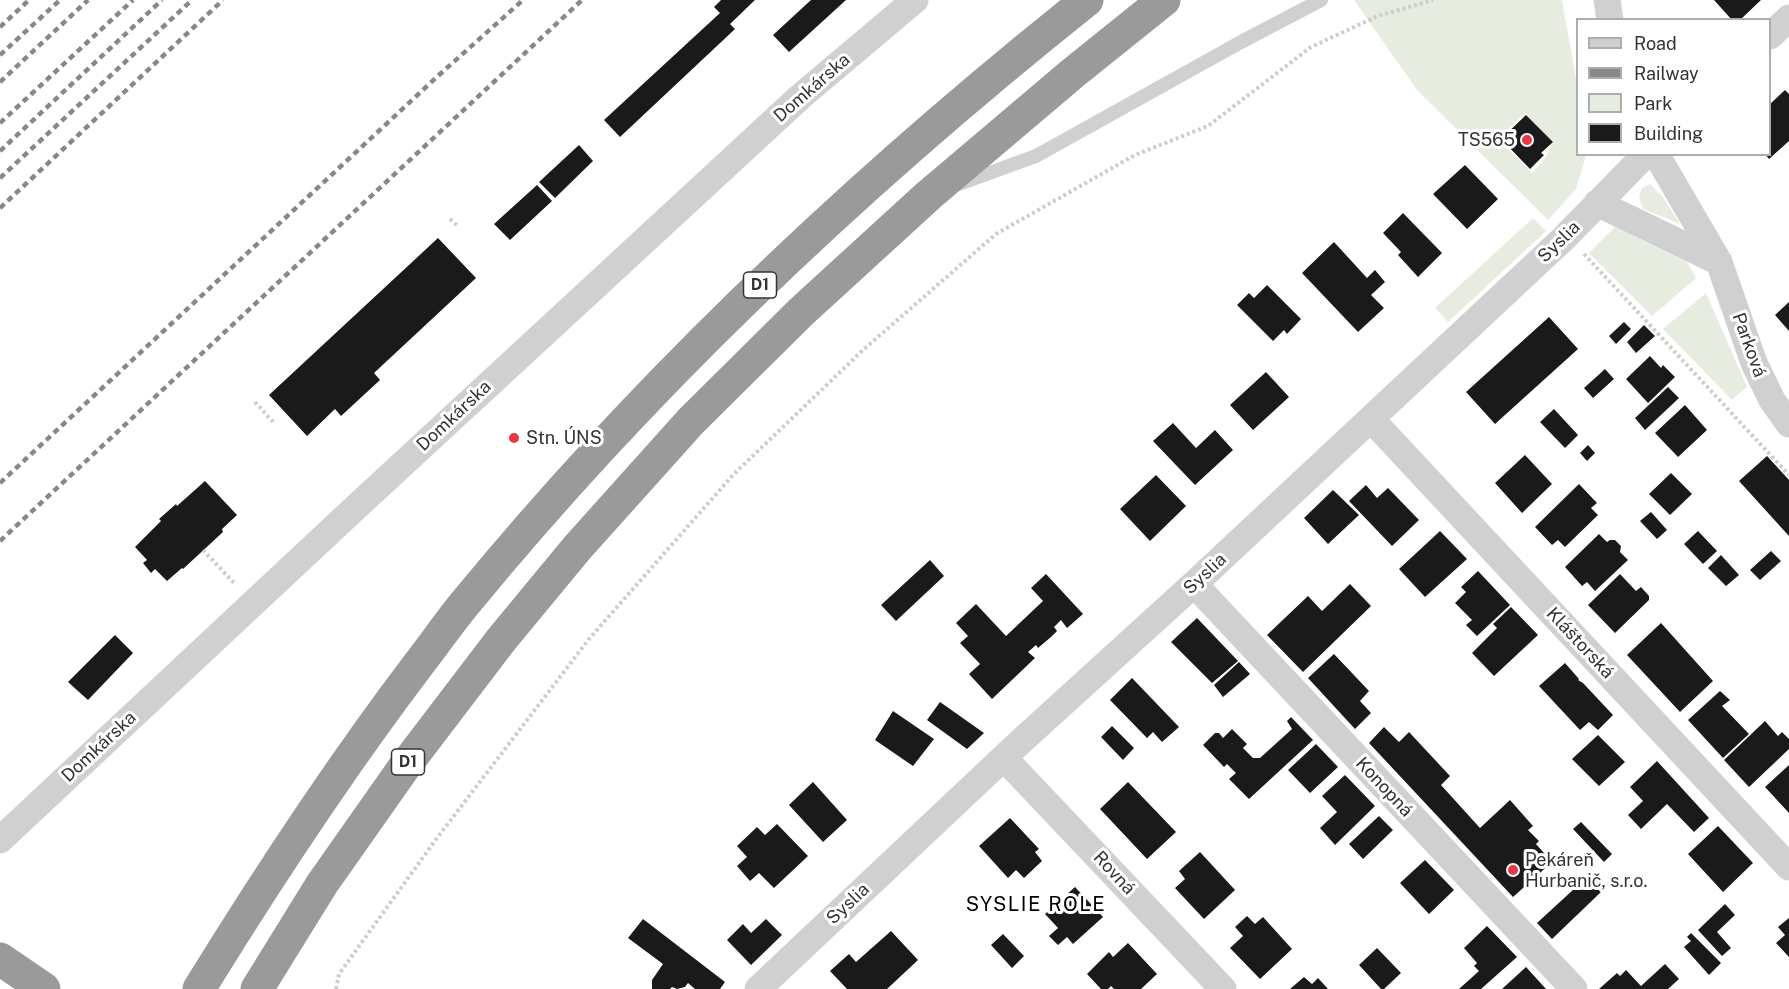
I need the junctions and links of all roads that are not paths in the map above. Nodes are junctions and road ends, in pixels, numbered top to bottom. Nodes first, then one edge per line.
1 (915, 0) edge
2 (1087, 0) edge
3 (1164, 0) edge
4 (1321, 0) edge
5 (1607, 0) edge
6 (1610, 18) edge
7 (1789, 18) edge
8 (1771, 35) edge
9 (1644, 156) edge
10 (1657, 156) edge
11 (929, 195) junction
12 (1597, 203) junction
13 (1719, 262) junction
14 (1787, 418) edge
15 (1371, 419) junction
16 (1194, 584) junction
17 (1004, 758) junction
18 (0, 840) edge
19 (1789, 867) edge
20 (0, 959) edge
21 (0, 984) edge
22 (8, 989) edge
23 (44, 989) edge
24 (198, 989) edge
25 (257, 989) edge
26 (758, 989) edge
27 (1223, 989) edge
28 (1574, 989) edge

1 - 18 street, Domkárska
2 - 24 highway, D1
3 - 11 highway, D1
4 - 11 lane
5 - 6 street
7 - 8 street
9 - 12 street, Syslia
10 - 13 street, Parková
11 - 25 highway, D1
12 - 13 street
12 - 15 street, Syslia
13 - 14 street, Parková
15 - 16 street, Syslia
15 - 19 street, Kláštorská
16 - 17 street, Syslia
16 - 28 street, Konopná
17 - 26 street, Syslia
17 - 27 street, Rovná
20 - 23 highway
21 - 22 highway

